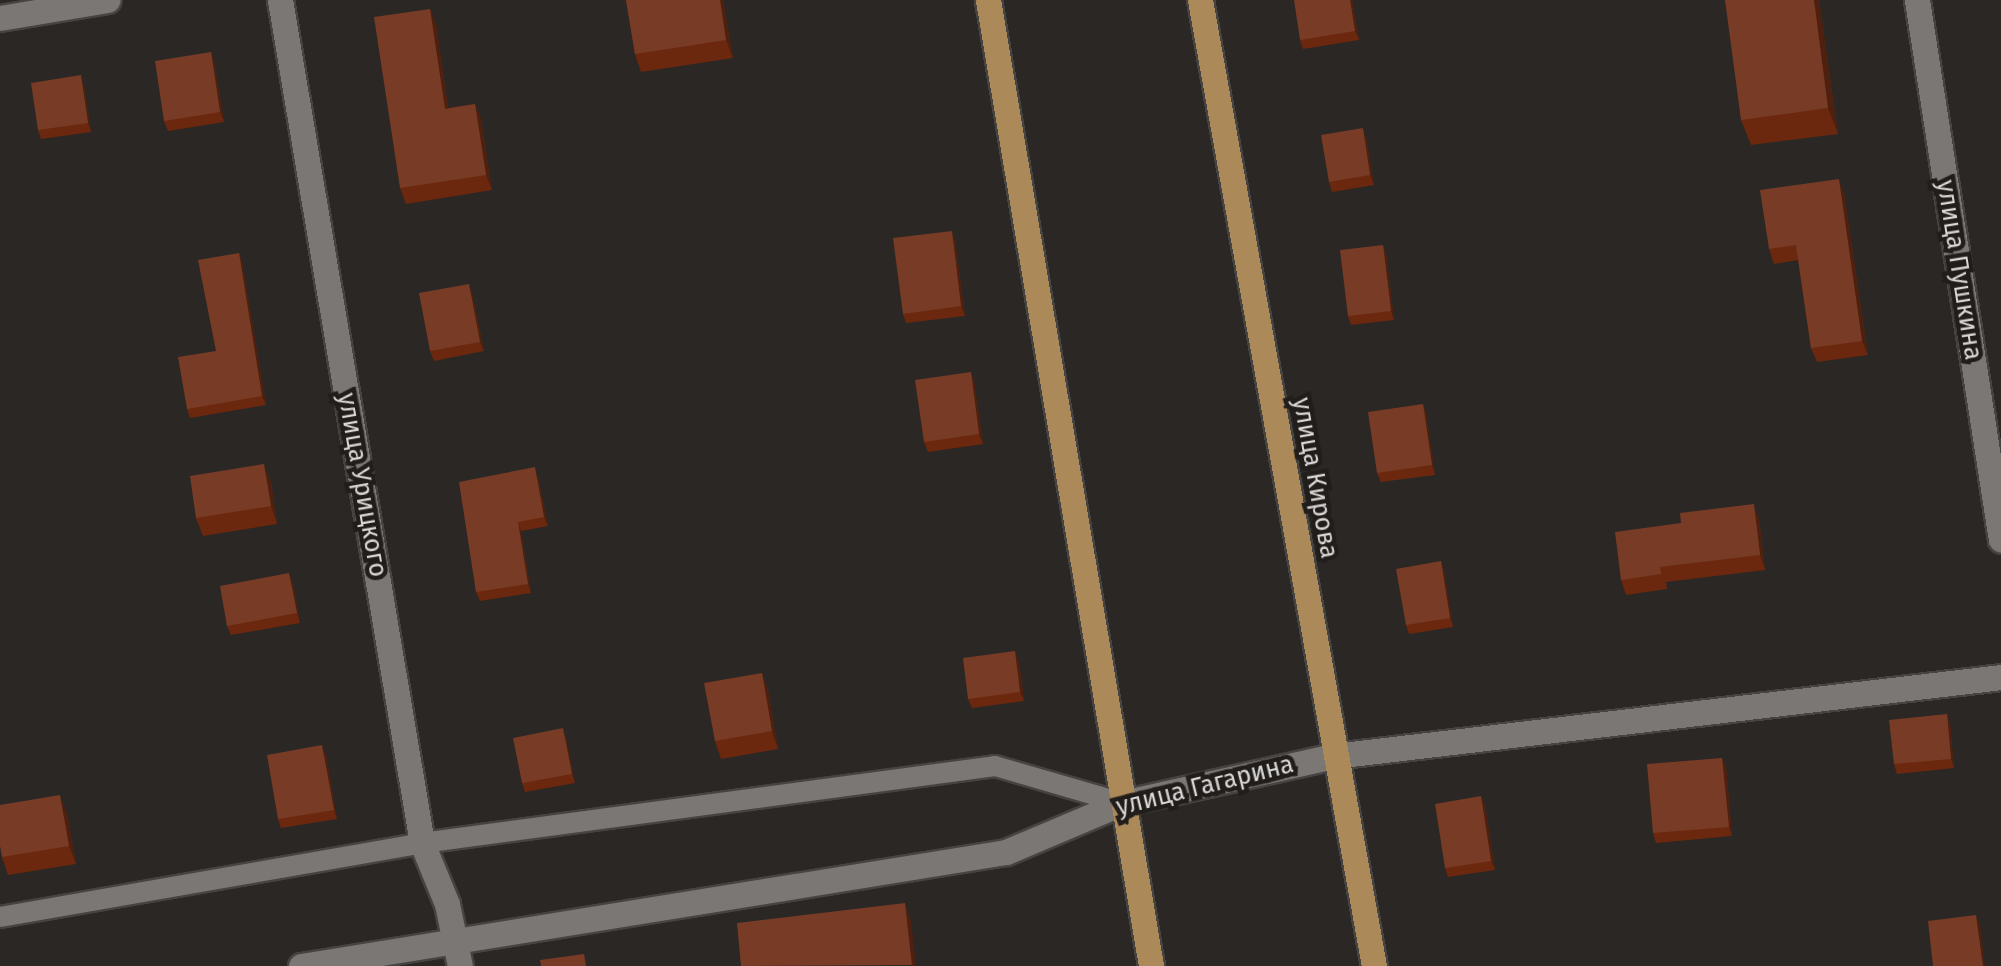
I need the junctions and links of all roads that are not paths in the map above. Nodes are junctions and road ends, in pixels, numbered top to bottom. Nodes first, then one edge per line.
1 (108, 0) edge
2 (280, 0) edge
3 (988, 0) edge
4 (1200, 0) edge
5 (1917, 0) edge
6 (0, 18) edge
7 (2001, 540) edge
8 (2001, 677) edge
9 (1334, 756) junction
10 (1122, 803) junction
11 (422, 842) junction
12 (0, 917) edge
13 (458, 953) edge
14 (301, 966) edge
15 (1151, 966) edge
16 (1374, 966) edge

1 - 6 street
2 - 11 street, улица Урицкого
3 - 10 main road
4 - 9 main road, улица Кирова
5 - 7 street, улица Пушкина
8 - 9 street, улица Гагарина
9 - 10 street, улица Гагарина
9 - 16 main road, улица Кирова
10 - 11 lane
10 - 13 street, улица Гагарина
10 - 15 main road
11 - 12 lane
11 - 13 street, улица Урицкого
13 - 14 street, улица Гагарина

